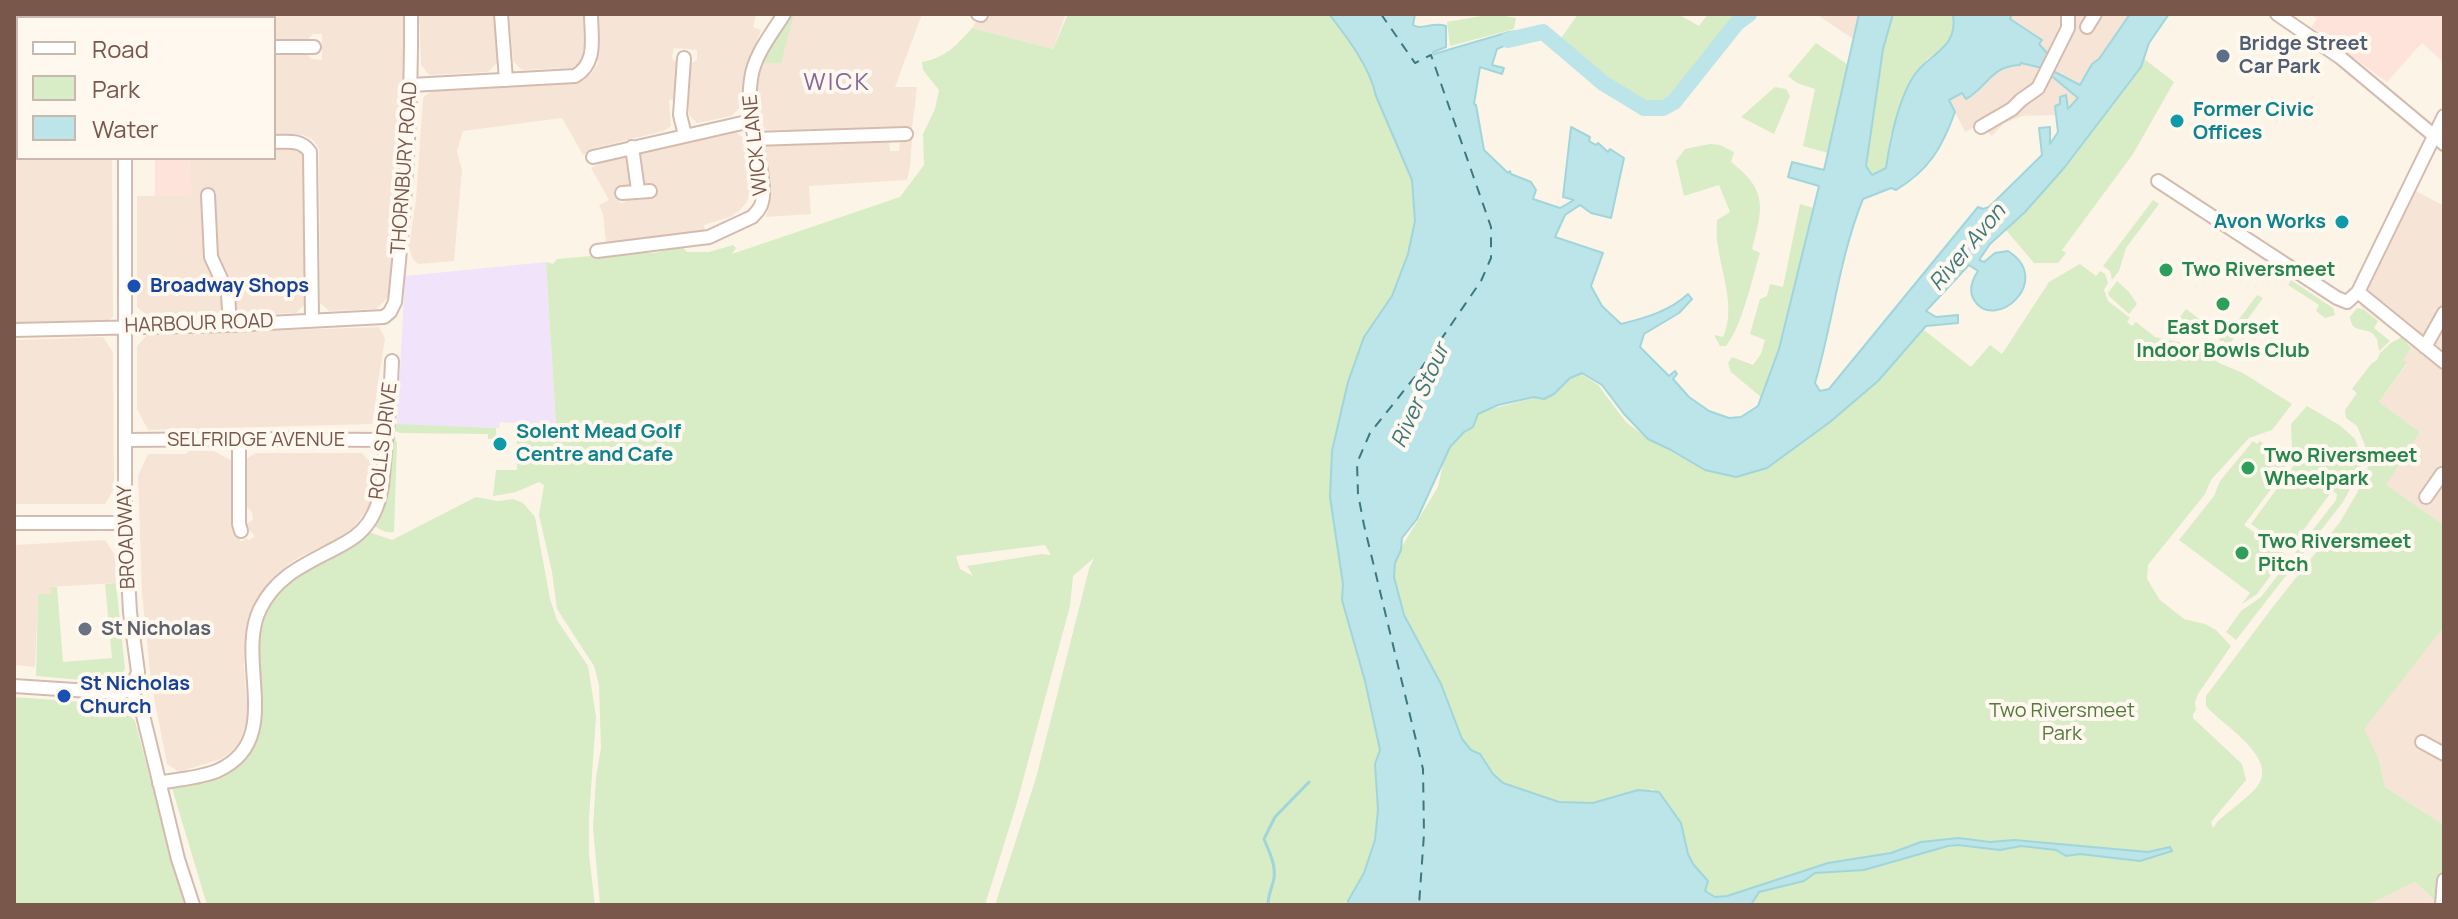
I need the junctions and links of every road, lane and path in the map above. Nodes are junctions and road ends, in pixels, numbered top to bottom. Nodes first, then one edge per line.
1 (411, 14) edge
2 (501, 14) edge
3 (591, 14) edge
4 (784, 14) edge
5 (2068, 14) edge
6 (2095, 14) edge
7 (2277, 14) edge
8 (2087, 27) dead end
9 (276, 47) edge
10 (314, 47) dead end
11 (684, 58) dead end
12 (506, 80) junction
13 (411, 85) junction
14 (2444, 116) edge
15 (751, 121) junction
16 (1981, 127) dead end
17 (906, 134) dead end
18 (685, 135) junction
19 (754, 139) junction
20 (2439, 140) edge
21 (276, 142) edge
22 (632, 147) junction
23 (593, 157) dead end
24 (125, 160) edge
25 (2158, 181) dead end
26 (622, 193) dead end
27 (208, 195) dead end
28 (597, 251) dead end
29 (2358, 292) junction
30 (2444, 313) edge
31 (384, 317) joint
32 (312, 320) junction
33 (230, 325) junction
34 (125, 327) junction
35 (14, 330) edge
36 (2425, 347) junction
37 (392, 361) dead end
38 (2444, 362) edge
39 (239, 439) junction
40 (125, 440) junction
41 (386, 440) junction
42 (2443, 470) edge
43 (2426, 497) dead end
44 (14, 523) edge
45 (125, 523) junction
46 (241, 531) dead end
47 (14, 686) edge
48 (131, 690) junction
49 (2422, 742) dead end
50 (2444, 754) edge
51 (159, 783) junction
52 (2444, 880) edge
53 (193, 905) edge
54 (2442, 905) edge

1 - 13 street, THORNBURY ROAD
2 - 12 street
3 - 12 street
4 - 15 street, WICK LANE
5 - 16 street
6 - 8 street
7 - 20 street
9 - 10 street
11 - 18 street
12 - 13 street
13 - 31 street, THORNBURY ROAD
14 - 20 street
15 - 18 street
15 - 19 street, WICK LANE
17 - 19 street
18 - 22 street
19 - 28 street, WICK LANE
20 - 29 street
21 - 32 street
22 - 23 street
22 - 26 street
24 - 34 street, BROADWAY
25 - 29 street
27 - 33 street
29 - 36 street
30 - 36 street
31 - 32 street, HARBOUR ROAD
32 - 33 street, HARBOUR ROAD
33 - 34 street, HARBOUR ROAD
34 - 35 street, HARBOUR ROAD
34 - 40 street, BROADWAY
36 - 38 street
37 - 41 street, ROLLS DRIVE
39 - 40 street, SELFRIDGE AVENUE
39 - 41 street, SELFRIDGE AVENUE
39 - 46 street
40 - 45 street, BROADWAY
41 - 51 street, ROLLS DRIVE
42 - 43 street
44 - 45 street
45 - 48 street, BROADWAY
47 - 48 street
48 - 51 street, BROADWAY
49 - 50 street
51 - 53 street, BROADWAY
52 - 54 street

